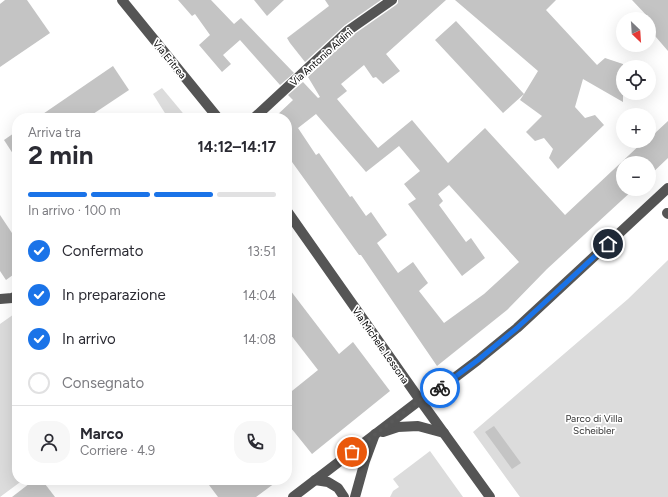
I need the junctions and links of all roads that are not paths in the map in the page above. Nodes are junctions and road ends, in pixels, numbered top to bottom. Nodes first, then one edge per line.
1 (122, 0) edge
2 (392, 0) edge
3 (214, 113) edge
4 (259, 113) edge
5 (668, 188) edge
6 (292, 218) edge
7 (12, 297) edge
8 (0, 299) edge
9 (420, 400) junction
10 (444, 433) junction
11 (376, 434) junction
12 (315, 480) junction
13 (293, 497) edge
14 (344, 497) edge
15 (356, 497) edge
16 (490, 497) edge

1 - 3 street, Via Eritrea
2 - 4 street, Via Antonio Aldini
5 - 9 street
6 - 9 street, Via Michele Lessona
7 - 8 street
9 - 10 street, Via Michele Lessona
9 - 11 street
10 - 11 street
10 - 16 street, Via Michele Lessona
11 - 12 street
11 - 15 street
12 - 13 street
12 - 14 street

